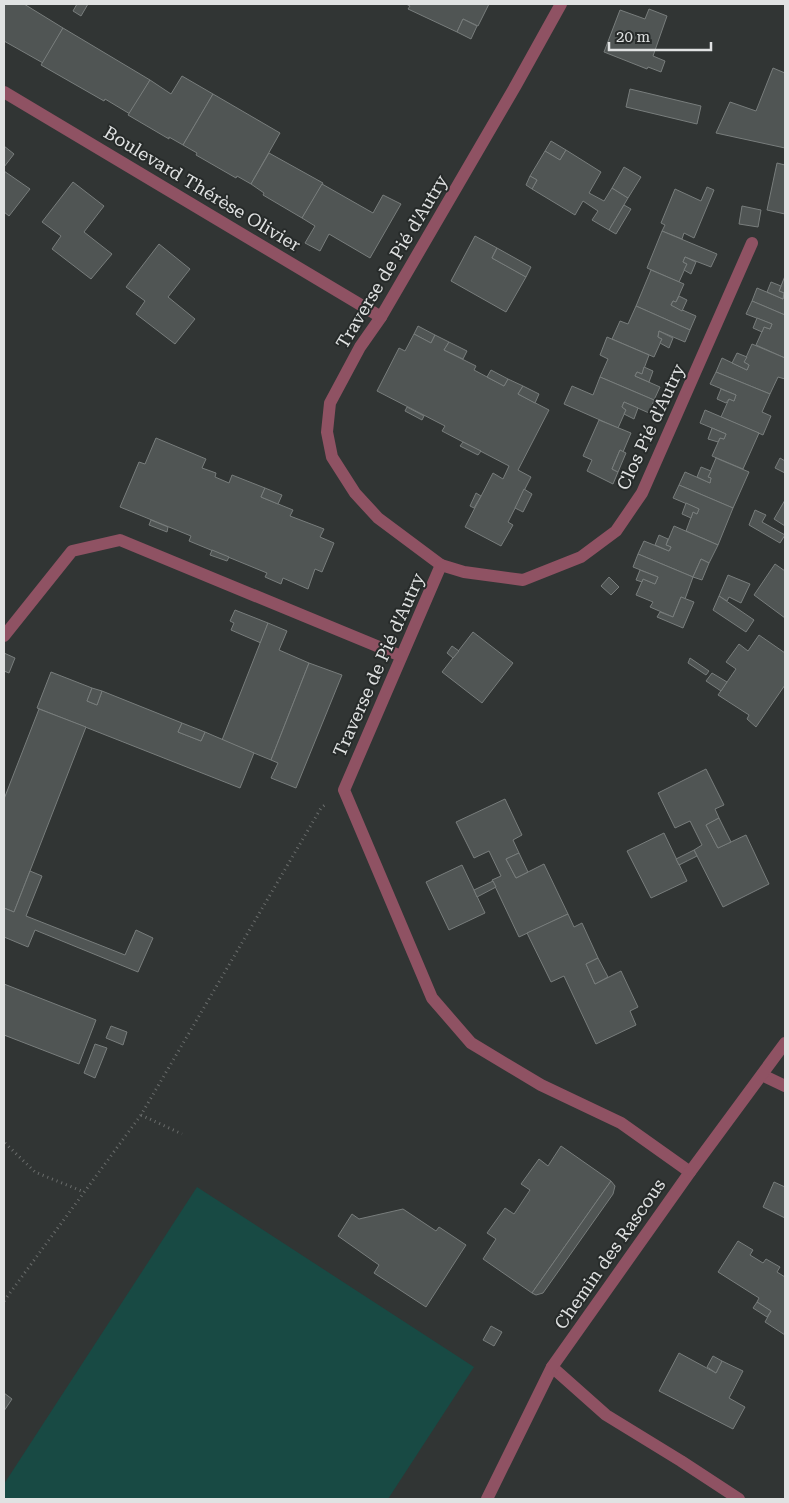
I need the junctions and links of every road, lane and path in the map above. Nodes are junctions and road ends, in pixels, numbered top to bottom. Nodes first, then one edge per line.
1 (561, 4) edge
2 (4, 92) edge
3 (752, 243) dead end
4 (381, 317) junction
5 (441, 565) junction
6 (4, 636) edge
7 (401, 656) junction
8 (344, 790) junction
9 (785, 1043) edge
10 (762, 1075) junction
11 (785, 1086) edge
12 (141, 1115) junction
13 (182, 1134) dead end
14 (5, 1143) edge
15 (690, 1172) junction
16 (84, 1192) junction
17 (4, 1301) edge
18 (552, 1367) junction
19 (487, 1499) edge
20 (739, 1499) edge

1 - 4 street, Traverse de Pié d'Autry
2 - 4 street, Boulevard Thérèse Olivier
3 - 5 street, Clos Pié d'Autry
4 - 5 street, Traverse de Pié d'Autry
5 - 7 street, Traverse de Pié d'Autry
6 - 7 street
7 - 8 street, Traverse de Pié d'Autry
8 - 12 path
8 - 15 street
9 - 10 street, Chemin des Rascous
10 - 11 street
10 - 15 street, Chemin des Rascous
12 - 13 path
12 - 16 path
14 - 16 path
15 - 18 street, Chemin des Rascous
16 - 17 path
18 - 19 street, Chemin des Rascous
18 - 20 street

